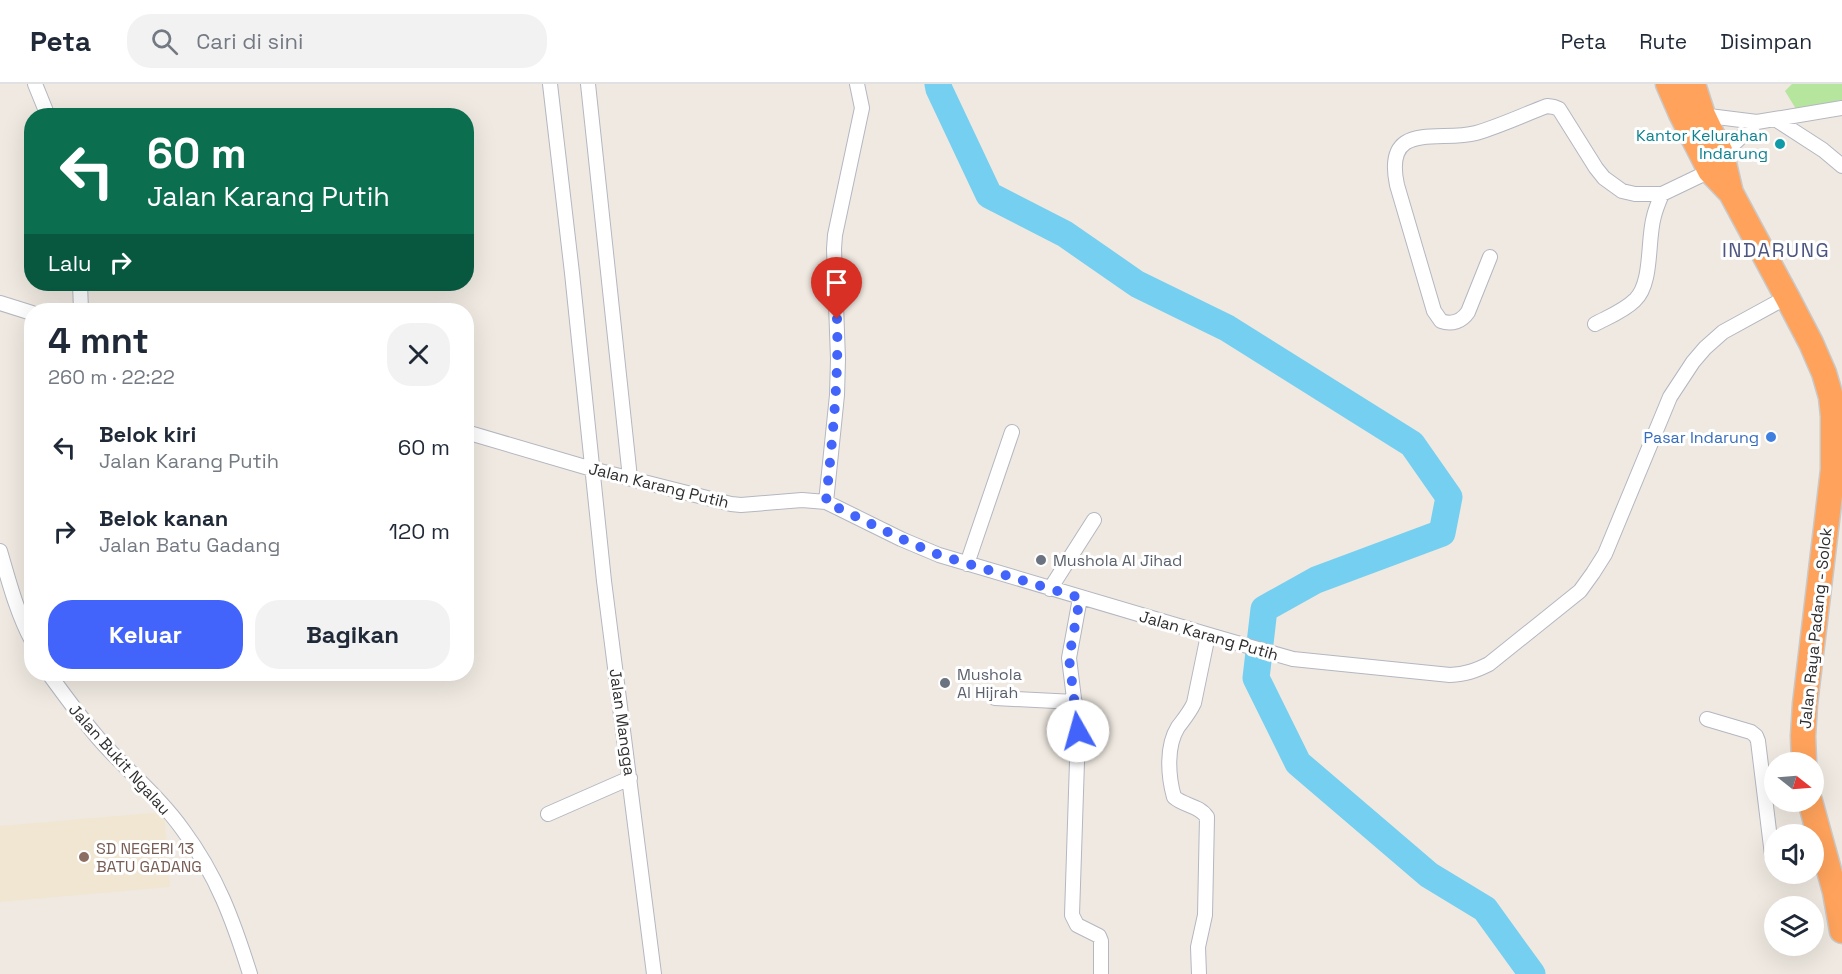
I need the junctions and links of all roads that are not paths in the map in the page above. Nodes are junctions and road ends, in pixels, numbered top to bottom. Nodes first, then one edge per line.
1 (35, 84) edge
2 (550, 84) edge
3 (588, 84) edge
4 (857, 84) edge
5 (1668, 84) edge
6 (1693, 84) edge
7 (45, 108) edge
8 (1842, 108) edge
9 (1692, 115) junction
10 (1775, 119) junction
11 (1757, 122) junction
12 (1716, 163) junction
13 (1842, 166) edge
14 (1662, 194) junction
15 (1490, 257) dead end
16 (1787, 297) junction
17 (0, 303) edge
18 (24, 310) edge
19 (1595, 324) dead end
20 (1012, 432) dead end
21 (474, 434) edge
22 (592, 470) junction
23 (630, 478) junction
24 (826, 502) junction
25 (1094, 520) dead end
26 (0, 552) edge
27 (967, 564) junction
28 (1050, 589) junction
29 (1080, 598) junction
30 (24, 626) edge
31 (1212, 636) junction
32 (54, 681) edge
33 (995, 698) dead end
34 (1075, 702) junction
35 (1707, 719) dead end
36 (1804, 752) edge
37 (630, 778) junction
38 (548, 814) dead end
39 (1768, 824) edge
40 (1824, 867) edge
41 (1842, 931) edge
42 (250, 974) edge
43 (654, 974) edge
44 (1101, 974) edge
45 (1199, 974) edge

1 - 7 street
2 - 22 street, Jalan Mangga
3 - 23 street
4 - 24 street
5 - 9 highway
6 - 9 highway
8 - 10 street
9 - 11 street
9 - 12 highway, Jalan Raya Padang - Solok
10 - 11 street
10 - 13 street
11 - 12 street
12 - 14 street
12 - 16 highway, Jalan Raya Padang - Solok
14 - 15 street
14 - 19 street
16 - 31 street, Jalan Karang Putih
16 - 36 highway, Jalan Raya Padang - Solok
17 - 18 street
20 - 27 street
21 - 22 street, Jalan Karang Putih
22 - 23 street, Jalan Karang Putih
22 - 37 street, Jalan Mangga
23 - 24 street, Jalan Karang Putih
24 - 27 street, Jalan Karang Putih
25 - 28 street
26 - 30 street
27 - 28 street, Jalan Karang Putih
28 - 29 street, Jalan Karang Putih
29 - 31 street, Jalan Karang Putih
29 - 34 street
31 - 45 street
32 - 42 street, Jalan Bukit Ngalau
33 - 34 street
34 - 44 street
35 - 39 street
37 - 38 street
37 - 43 street, Jalan Mangga
40 - 41 highway

